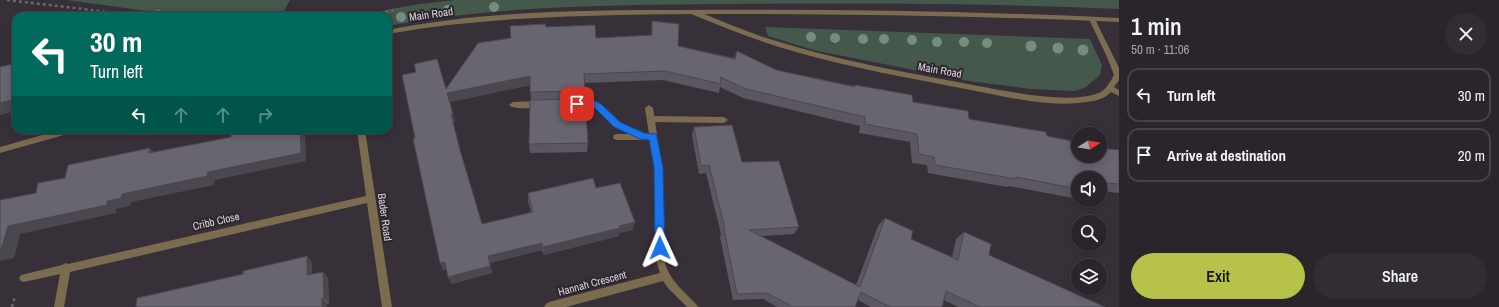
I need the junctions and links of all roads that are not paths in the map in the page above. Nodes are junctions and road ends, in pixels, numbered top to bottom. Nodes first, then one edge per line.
1 (693, 12) junction
2 (1092, 19) junction
3 (1119, 20) edge
4 (392, 31) edge
5 (1110, 88) junction
6 (1119, 93) edge
7 (513, 104) dead end
8 (545, 104) edge
9 (569, 104) edge
10 (649, 108) dead end
11 (651, 119) junction
12 (724, 120) dead end
13 (57, 134) edge
14 (362, 134) edge
15 (617, 137) dead end
16 (643, 137) junction
17 (653, 137) junction
18 (0, 150) edge
19 (372, 198) junction
20 (66, 267) junction
21 (665, 276) junction
22 (24, 278) dead end
23 (60, 307) edge
24 (388, 307) edge
25 (549, 307) edge
26 (693, 307) edge

1 - 2 street, Main Road
1 - 4 street, Main Road
1 - 5 street, Main Road
2 - 3 street, Main Road
2 - 5 street
5 - 6 street
7 - 8 street
9 - 16 street
10 - 11 street
11 - 12 street
11 - 17 street
13 - 18 street
14 - 19 street, Bader Road
15 - 16 street
16 - 17 street
17 - 21 street
19 - 20 street, Cribb Close
19 - 24 street, Bader Road
20 - 22 street, Cribb Close
20 - 23 street
21 - 25 street, Hannah Crescent
21 - 26 street

